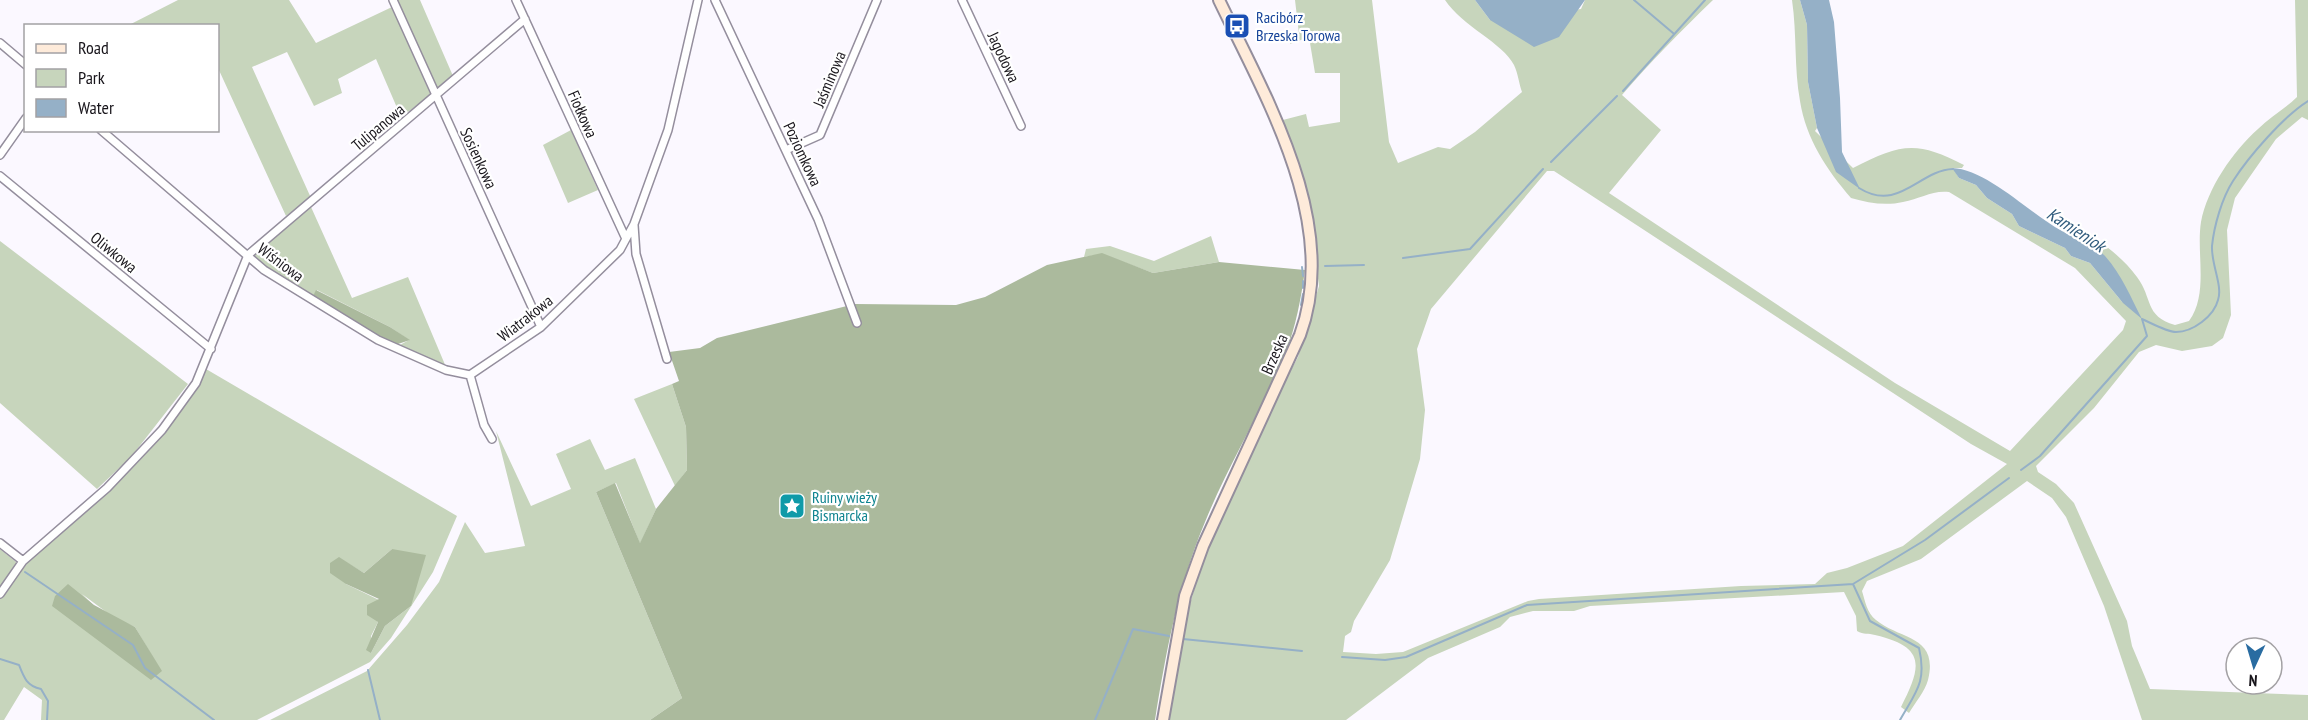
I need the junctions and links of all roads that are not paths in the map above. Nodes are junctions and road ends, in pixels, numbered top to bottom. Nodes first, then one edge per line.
1 (393, 0) edge
2 (516, 0) edge
3 (698, 0) edge
4 (715, 0) edge
5 (877, 0) edge
6 (962, 0) edge
7 (1219, 0) edge
8 (525, 19) junction
9 (0, 43) edge
10 (24, 63) edge
11 (435, 96) junction
12 (24, 121) edge
13 (1021, 126) dead end
14 (103, 132) edge
15 (786, 150) junction
16 (0, 155) edge
17 (0, 176) edge
18 (634, 224) junction
19 (626, 238) junction
20 (620, 250) junction
21 (636, 254) junction
22 (248, 255) junction
23 (857, 322) dead end
24 (541, 327) junction
25 (211, 349) junction
26 (667, 359) dead end
27 (470, 375) junction
28 (492, 439) dead end
29 (0, 543) edge
30 (23, 561) junction
31 (0, 594) edge
32 (1163, 720) edge

1 - 11 street, Sosienkowa
2 - 8 street, Fiołkowa
3 - 18 street, Wiatrakowa
4 - 15 street, Poziomkowa
5 - 15 street, Jaśminowa
6 - 13 street, Jagodowa
7 - 32 street, Brzeska
8 - 11 street, Tulipanowa
8 - 19 street, Fiołkowa
9 - 10 street
11 - 22 street, Tulipanowa
11 - 24 street, Sosienkowa
12 - 16 street
14 - 22 street, Wiśniowa
15 - 23 street, Poziomkowa
17 - 25 street, Oliwkowa
18 - 19 street, Wiatrakowa
18 - 21 street, Wiatrakowa
19 - 20 street, Wiatrakowa
20 - 21 street
20 - 24 street, Wiatrakowa
21 - 26 street, Wiatrakowa
22 - 25 street
22 - 27 street, Wiśniowa
24 - 27 street, Wiatrakowa
25 - 30 street
27 - 28 street
29 - 30 street
30 - 31 street

